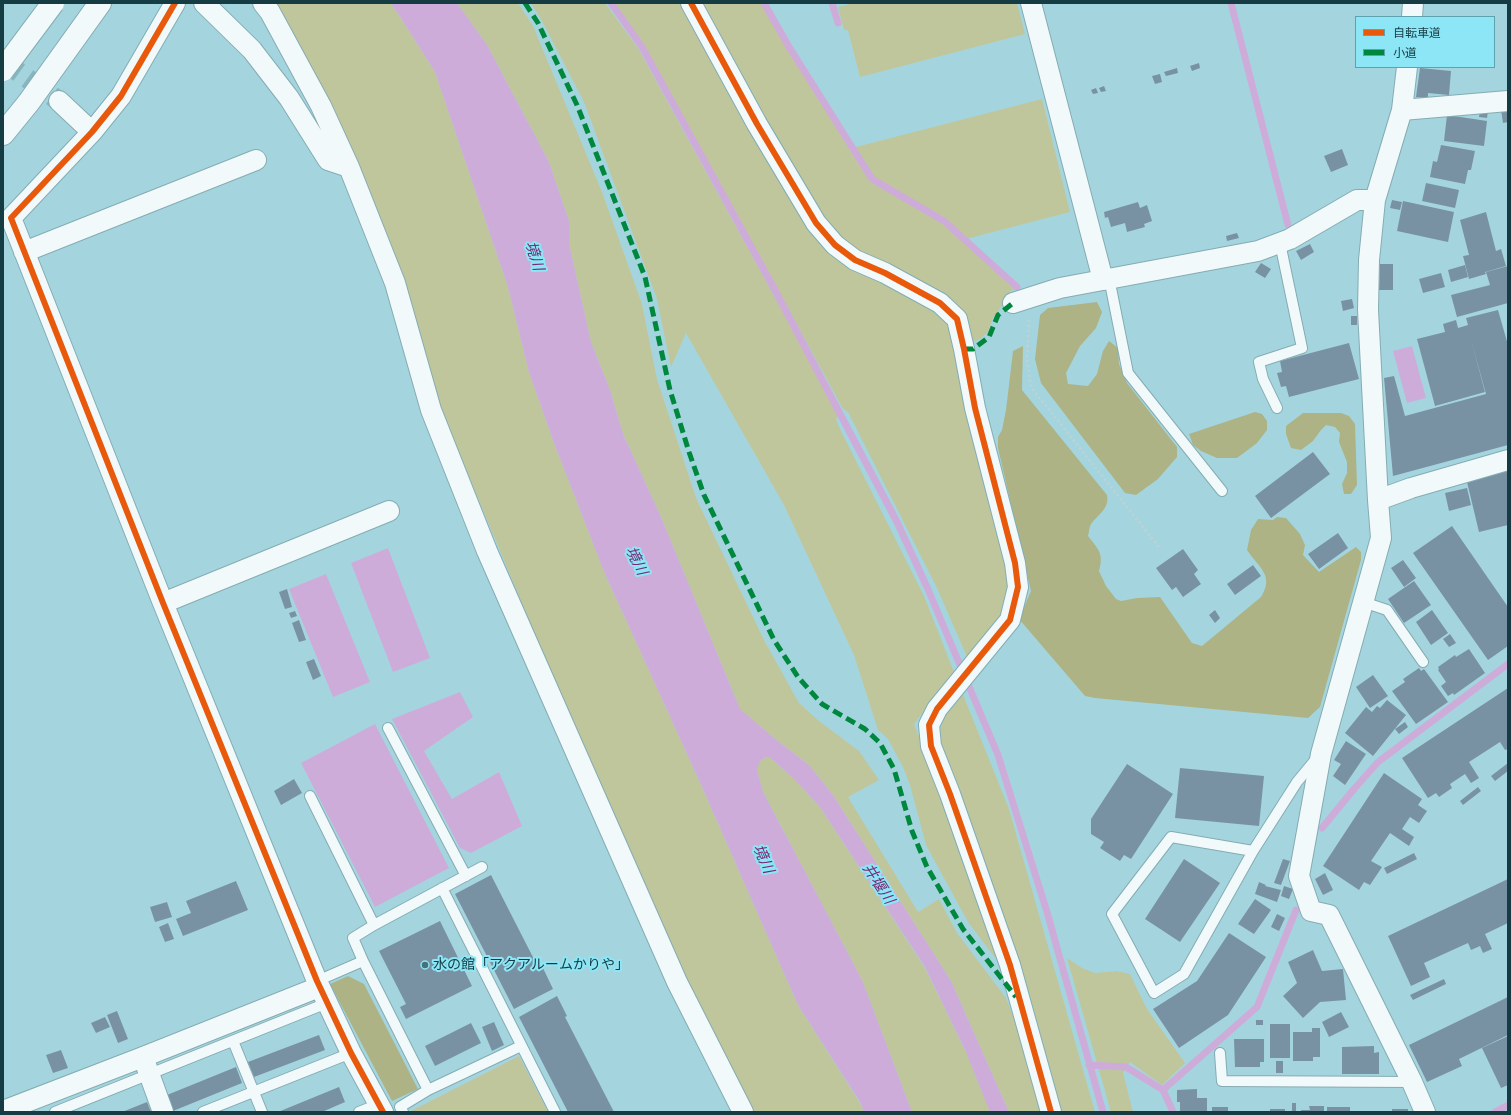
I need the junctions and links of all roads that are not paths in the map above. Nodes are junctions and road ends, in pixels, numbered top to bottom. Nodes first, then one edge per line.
1 (53, 3) edge
2 (100, 3) edge
3 (175, 3) edge
4 (204, 3) edge
5 (263, 3) edge
6 (691, 3) edge
7 (1031, 3) edge
8 (1413, 3) edge
9 (1412, 16) edge
10 (1406, 68) edge
11 (3, 70) edge
12 (1508, 100) edge
13 (59, 101) tunnel mouth
14 (1402, 110) junction
15 (92, 132) junction
16 (3, 134) edge
17 (256, 160) dead end
18 (348, 167) junction
19 (1375, 200) junction
20 (1280, 243) junction
21 (24, 252) junction
22 (1106, 279) junction
23 (1022, 300) road end
24 (1276, 408) dead end
25 (1508, 460) edge
26 (1222, 491) dead end
27 (1378, 500) junction
28 (389, 511) dead end
29 (1363, 602) junction
30 (163, 603) junction
31 (1423, 662) dead end
32 (388, 728) dead end
33 (1321, 754) junction
34 (310, 796) dead end
35 (1253, 852) junction
36 (482, 867) dead end
37 (466, 876) junction
38 (442, 888) junction
39 (374, 925) junction
40 (363, 961) junction
41 (321, 990) junction
42 (233, 1041) junction
43 (521, 1046) junction
44 (351, 1053) junction
45 (1220, 1053) dead end
46 (146, 1066) junction
47 (1412, 1082) junction
48 (428, 1090) junction
49 (254, 1092) junction
50 (381, 1108) edge
51 (3, 1110) edge
52 (61, 1111) edge
53 (163, 1112) edge
54 (203, 1112) edge
55 (262, 1112) edge
56 (359, 1112) edge
57 (403, 1112) edge
58 (555, 1112) edge
59 (743, 1112) edge
60 (1051, 1112) edge
61 (1424, 1112) edge

1 - 11 main road, bridge
2 - 16 main road
3 - 15 street
4 - 18 street
5 - 18 street
6 - 60 street
7 - 22 street
8 - 9 street
10 - 14 street
12 - 14 street
13 - 15 street
14 - 19 street
15 - 21 street
17 - 21 street
18 - 59 street
19 - 20 street
19 - 27 street
20 - 22 street
20 - 24 lane
21 - 30 street
22 - 23 street
22 - 26 lane
25 - 27 street
27 - 29 street
28 - 30 street
29 - 31 lane
29 - 33 street
30 - 41 street
32 - 37 lane
33 - 35 lane
33 - 47 street
34 - 39 lane
35 - 35 lane
36 - 37 lane
37 - 38 lane
38 - 39 lane
38 - 43 lane
39 - 40 lane
40 - 41 lane
40 - 48 lane
41 - 42 lane
41 - 44 street
41 - 46 street
42 - 46 lane
42 - 49 lane
43 - 48 lane
43 - 58 lane
44 - 49 lane
44 - 50 street
45 - 47 lane
46 - 51 street
46 - 52 lane
46 - 53 street
47 - 61 street
48 - 57 lane
49 - 54 lane
49 - 55 lane
50 - 56 lane

